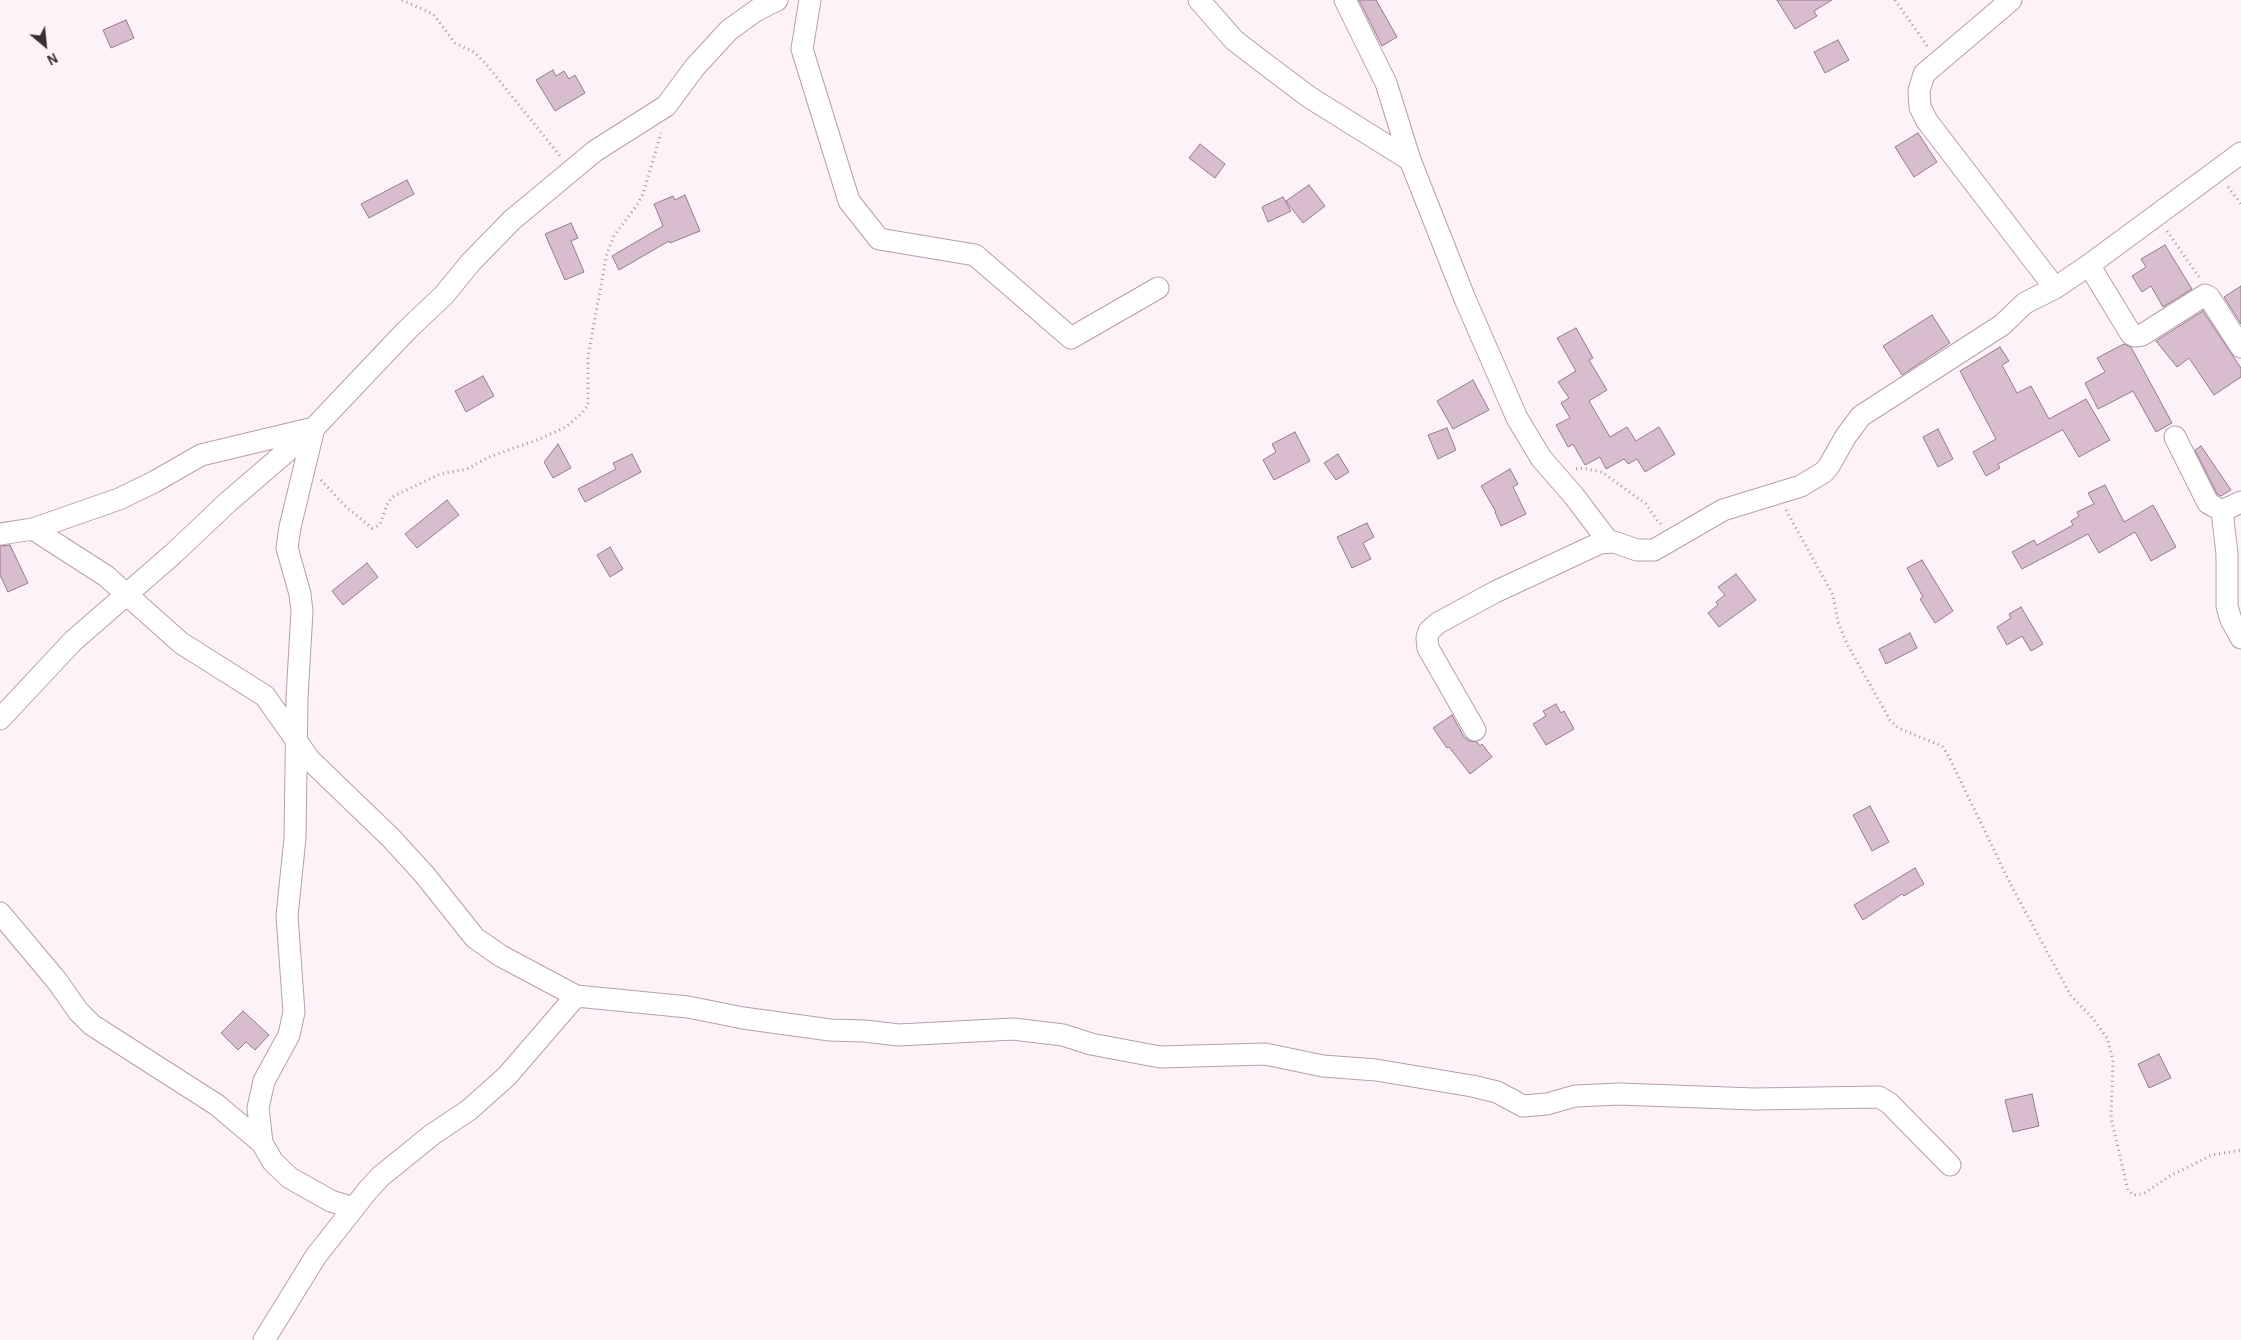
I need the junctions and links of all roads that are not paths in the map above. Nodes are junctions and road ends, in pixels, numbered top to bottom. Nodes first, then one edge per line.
1 (777, 0) edge
2 (810, 0) edge
3 (1199, 0) edge
4 (1345, 0) edge
5 (2011, 0) edge
6 (2241, 153) edge
7 (1410, 160) junction
8 (2089, 265) junction
9 (1158, 288) dead end
10 (2054, 288) junction
11 (2241, 347) edge
12 (314, 428) junction
13 (2175, 437) dead end
14 (2241, 502) edge
15 (2222, 511) junction
16 (34, 529) junction
17 (0, 534) edge
18 (1608, 541) junction
19 (126, 594) junction
20 (2241, 638) edge
21 (0, 719) edge
22 (1475, 730) dead end
23 (296, 738) junction
24 (0, 913) edge
25 (576, 996) junction
26 (262, 1143) junction
27 (1950, 1165) dead end
28 (353, 1208) junction
29 (264, 1340) edge

1 - 12 street
2 - 9 street
3 - 7 street
4 - 7 street
5 - 10 street
6 - 8 street
7 - 18 street
8 - 10 street
8 - 11 street
10 - 18 street
12 - 16 street
12 - 19 street
12 - 23 street
13 - 15 street
14 - 15 street
15 - 20 street
16 - 17 street
16 - 19 street
18 - 22 street
19 - 21 street
19 - 23 street
23 - 25 street
23 - 26 street
24 - 26 street
25 - 27 street
25 - 28 street
26 - 28 street
28 - 29 street

